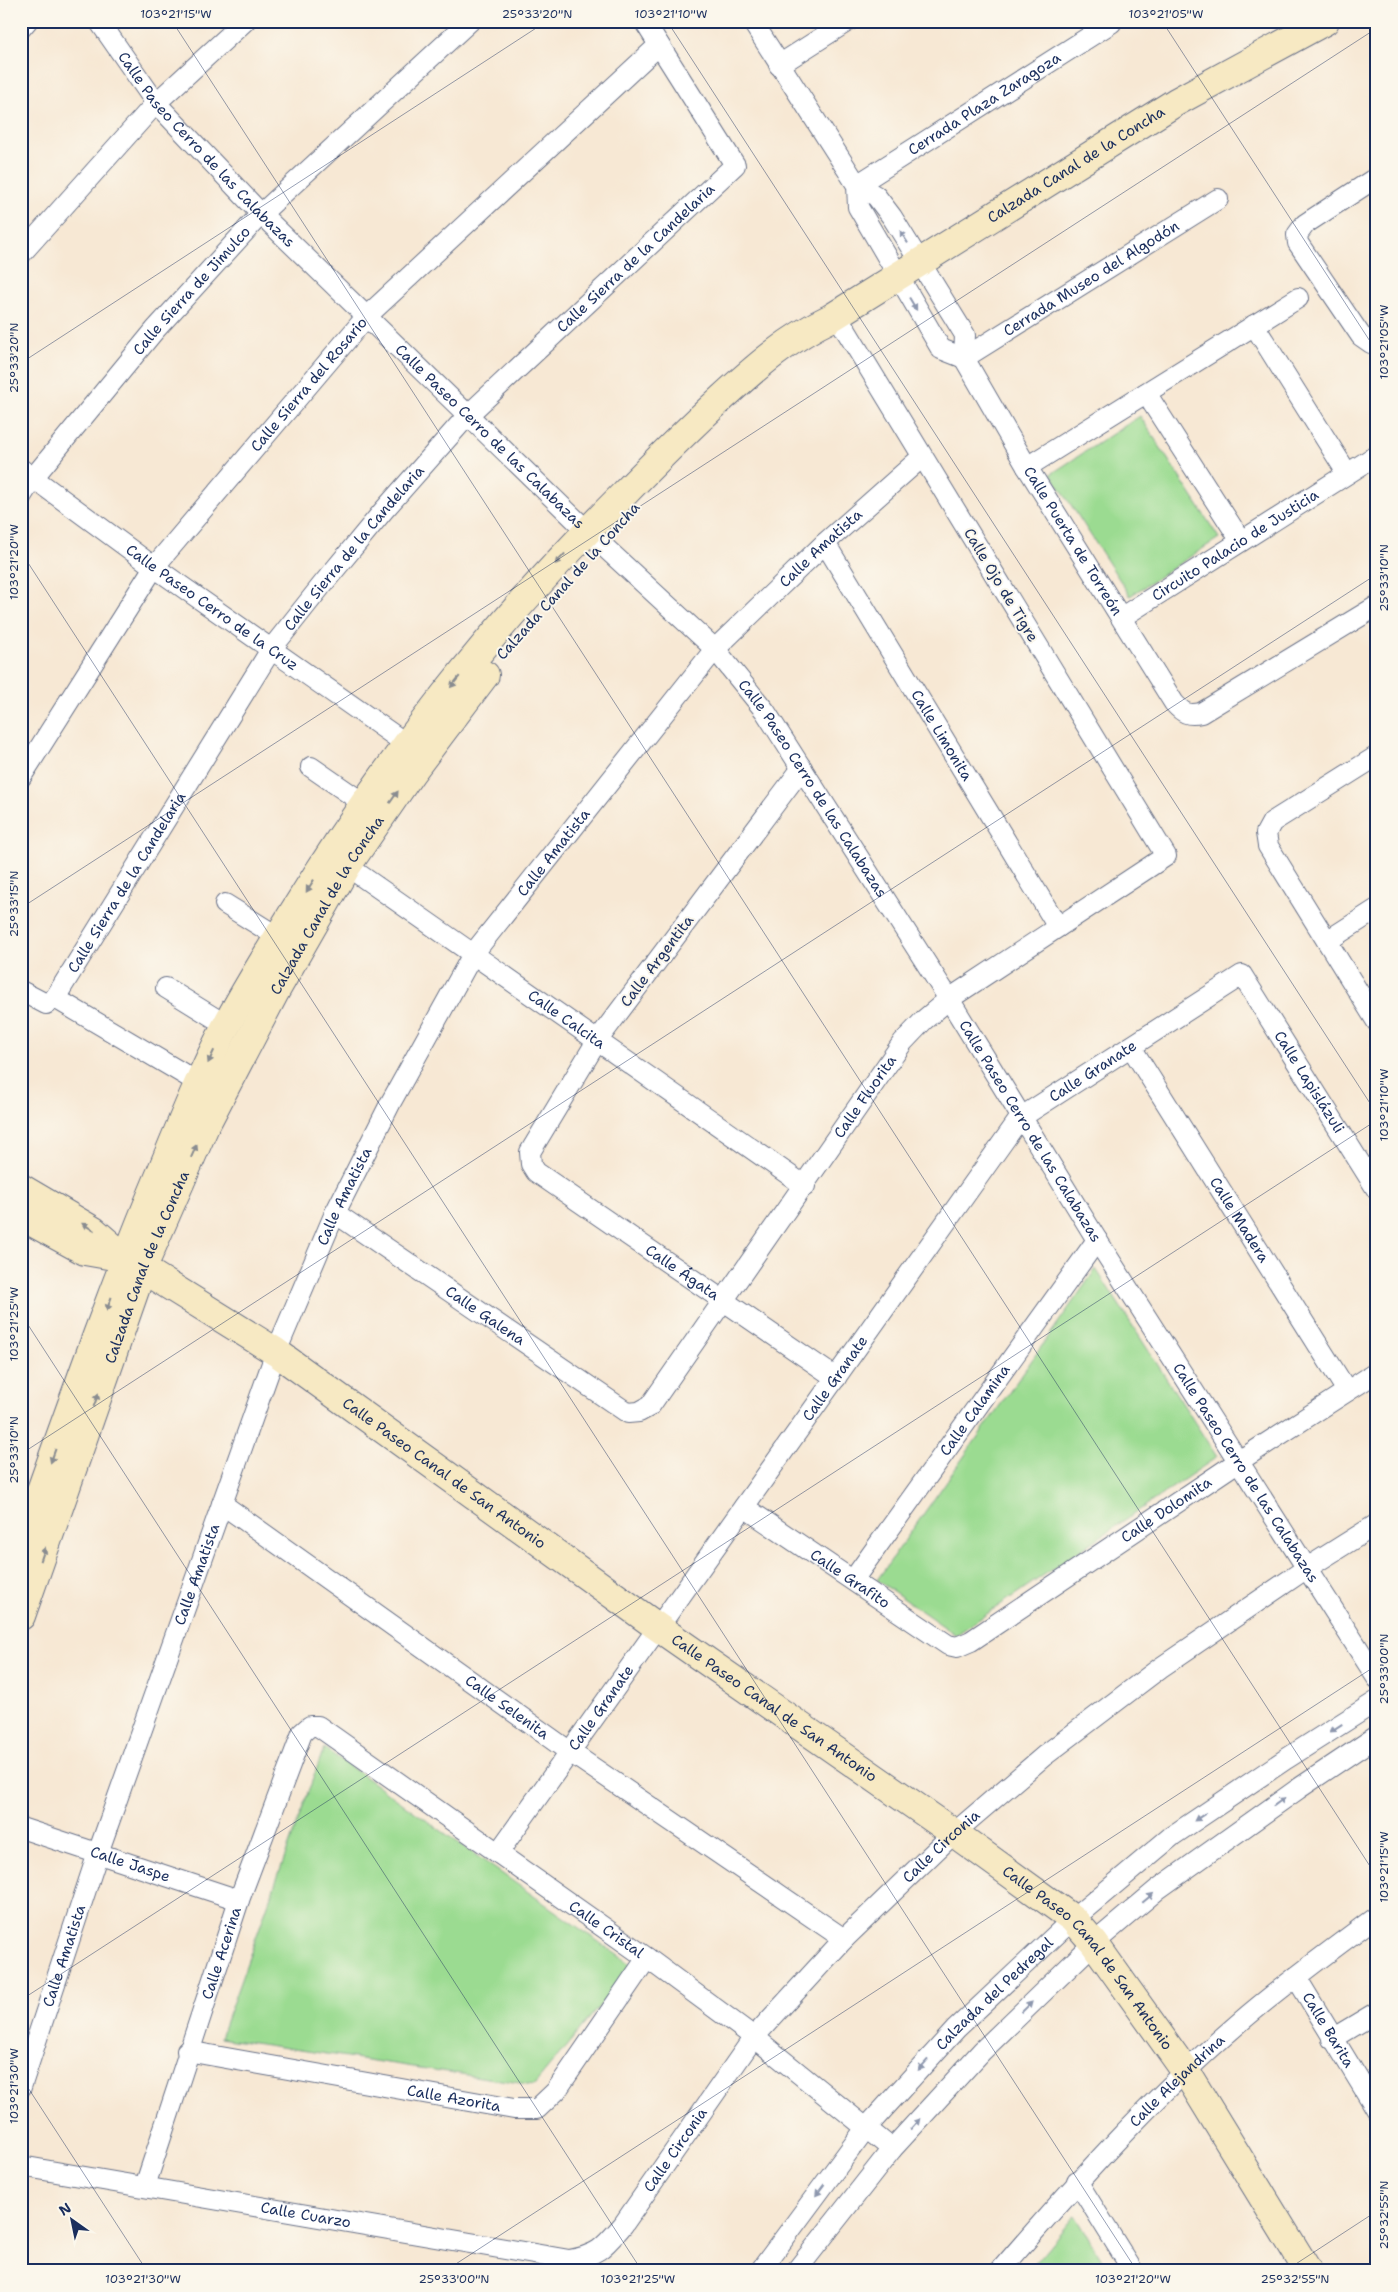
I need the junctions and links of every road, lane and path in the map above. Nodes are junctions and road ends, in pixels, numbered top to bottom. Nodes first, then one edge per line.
1 (27, 21) edge
2 (100, 21) edge
3 (245, 21) edge
4 (470, 21) edge
5 (644, 21) edge
6 (752, 21) edge
7 (848, 21) edge
8 (1325, 21) edge
9 (1111, 23) dead end
10 (21, 28) edge
11 (659, 45) junction
12 (779, 65) junction
13 (156, 103) junction
14 (1377, 177) edge
15 (857, 185) junction
16 (1218, 199) dead end
17 (261, 214) junction
18 (21, 254) edge
19 (908, 269) junction
20 (1298, 298) dead end
21 (367, 316) junction
22 (834, 316) junction
23 (1254, 325) junction
24 (1377, 341) edge
25 (964, 358) junction
26 (1146, 393) junction
27 (468, 415) junction
28 (1377, 455) edge
29 (922, 457) junction
30 (1027, 467) junction
31 (27, 473) edge
32 (1347, 473) junction
33 (21, 497) edge
34 (593, 536) junction
35 (1241, 541) junction
36 (825, 543) junction
37 (154, 567) junction
38 (1377, 606) edge
39 (1122, 617) junction
40 (272, 648) junction
41 (715, 649) junction
42 (406, 743) junction
43 (1377, 756) edge
44 (311, 767) dead end
45 (802, 768) junction
46 (21, 778) edge
47 (363, 803) junction
48 (1166, 856) joint
49 (338, 860) junction
50 (225, 904) dead end
51 (1377, 909) edge
52 (1058, 927) junction
53 (278, 937) junction
54 (1327, 941) junction
55 (473, 954) junction
56 (1242, 975) joint
57 (166, 988) dead end
58 (21, 990) edge
59 (55, 998) junction
60 (948, 999) junction
61 (1377, 1022) edge
62 (226, 1025) junction
63 (597, 1041) junction
64 (1131, 1047) junction
65 (199, 1083) junction
66 (1020, 1118) junction
67 (531, 1164) joint
68 (804, 1186) junction
69 (21, 1188) edge
70 (1377, 1190) edge
71 (335, 1213) junction
72 (21, 1216) edge
73 (1097, 1240) junction
74 (134, 1262) junction
75 (723, 1299) junction
76 (276, 1352) junction
77 (1377, 1372) edge
78 (836, 1378) junction
79 (1347, 1391) junction
80 (639, 1412) joint
81 (1239, 1461) junction
82 (222, 1504) junction
83 (744, 1507) junction
84 (1377, 1524) edge
85 (21, 1546) edge
86 (1307, 1568) junction
87 (852, 1580) junction
88 (21, 1616) edge
89 (659, 1628) junction
90 (957, 1647) joint
91 (1377, 1678) edge
92 (1377, 1701) edge
93 (310, 1726) joint
94 (1377, 1736) edge
95 (570, 1752) junction
96 (21, 1828) edge
97 (954, 1833) junction
98 (98, 1853) junction
99 (498, 1853) junction
100 (239, 1900) junction
101 (1377, 1916) edge
102 (1073, 1919) junction
103 (844, 1939) junction
104 (1094, 1943) junction
105 (647, 1958) junction
106 (1296, 1977) junction
107 (1377, 2012) edge
108 (754, 2037) junction
109 (1332, 2039) junction
110 (188, 2052) junction
111 (1186, 2072) junction
112 (21, 2087) edge
113 (1377, 2110) edge
114 (866, 2128) junction
115 (892, 2149) junction
116 (21, 2166) edge
117 (1077, 2181) junction
118 (145, 2186) junction
119 (589, 2257) joint
120 (760, 2271) edge
121 (796, 2271) edge
122 (1000, 2271) edge
123 (1133, 2271) edge
124 (1308, 2271) edge

1 - 10 street
2 - 13 street, Calle Paseo Cerro de las Calabazas
3 - 13 street
4 - 17 street, Calle Sierra de Jimulco
5 - 11 street
6 - 12 street, Calle Puerta de Torreón
7 - 12 street
8 - 19 street, Calzada Canal de la Concha
9 - 15 street, Cerrada Plaza Zaragoza
11 - 21 street, Calle Sierra del Rosario
11 - 27 street, Calle Sierra de la Candelaria
12 - 15 street, Calle Puerta de Torreón
13 - 17 street, Calle Paseo Cerro de las Calabazas
13 - 18 street
14 - 24 street
15 - 19 street, Calle Puerta de Torreón
16 - 25 street, Cerrada Museo del Algodón
17 - 21 street, Calle Paseo Cerro de las Calabazas
17 - 31 street, Calle Sierra de Jimulco
19 - 22 street, Calzada Canal de la Concha
19 - 25 street, Calle Puerta de Torreón
19 -> 25 street, Calle Puerta de Torreón
20 - 23 street
21 - 27 street, Calle Paseo Cerro de las Calabazas
21 - 37 street, Calle Sierra del Rosario
22 - 29 street, Calle Ojo de Tigre
22 - 34 street, Calzada Canal de la Concha
23 - 26 street
23 - 32 street
25 - 30 street, Calle Puerta de Torreón
26 - 30 street
26 - 35 street
27 - 34 street, Calle Paseo Cerro de las Calabazas
27 - 40 street, Calle Sierra de la Candelaria
28 - 32 street, Circuito Palacio de Justicia
29 - 36 street, Calle Amatista
29 - 48 street, Calle Ojo de Tigre
30 - 39 street, Calle Puerta de Torreón
31 - 33 street, Calle Sierra de Jimulco
31 - 37 street, Calle Paseo Cerro de la Cruz
32 - 35 street, Circuito Palacio de Justicia
34 - 41 street, Calle Paseo Cerro de las Calabazas
34 -> 42 street, Calzada Canal de la Concha
49 -> 34 street, Calzada Canal de la Concha
35 - 39 street, Circuito Palacio de Justicia
36 - 41 street, Calle Amatista
36 - 52 street, Calle Limonita
37 - 40 street, Calle Paseo Cerro de la Cruz
37 - 46 street, Calle Sierra del Rosario
38 - 39 street, Calle Puerta de Torreón
40 - 42 street, Calle Paseo Cerro de la Cruz
40 - 59 street, Calle Sierra de la Candelaria
41 - 45 street, Calle Paseo Cerro de las Calabazas
41 - 55 street, Calle Amatista
42 - 47 street, Calzada Canal de la Concha
43 - 54 street
44 - 47 street
45 - 60 street, Calle Paseo Cerro de las Calabazas
45 - 63 street, Calle Argentita
47 - 49 street, Calzada Canal de la Concha
48 - 52 street, Calle Fluorita
49 -> 53 street, Calzada Canal de la Concha
49 - 55 street, Calle Calcita
74 -> 49 street, Calzada Canal de la Concha
50 - 53 street
51 - 54 street
52 - 60 street, Calle Fluorita
53 - 62 street, Calzada Canal de la Concha
54 - 61 street
55 - 63 street, Calle Calcita
55 - 71 street, Calle Amatista
56 - 64 street, Calle Granate
56 - 70 street, Calle Lapislázuli
57 - 62 street
58 - 59 street
59 - 65 street
60 - 66 street, Calle Paseo Cerro de las Calabazas
60 - 68 street, Calle Fluorita
62 -> 65 street, Calzada Canal de la Concha
63 - 67 street, Calle Argentita
63 - 68 street, Calle Calcita
64 - 66 street, Calle Granate
64 - 79 street, Calle Madera
65 - 74 street, Calzada Canal de la Concha
66 - 73 street, Calle Paseo Cerro de las Calabazas
66 - 78 street, Calle Granate
67 - 75 street, Calle Ágata
68 - 75 street, Calle Fluorita
74 -> 69 street
71 - 76 street, Calle Amatista
71 - 80 street, Calle Galena
72 - 74 street
73 - 81 street, Calle Paseo Cerro de las Calabazas
73 - 87 street, Calle Calamina
74 - 76 street, Calle Paseo Canal de San Antonio
74 -> 85 street, Calzada Canal de la Concha
88 -> 74 street, Calzada Canal de la Concha
75 - 78 street, Calle Ágata
75 - 80 street, Calle Fluorita
76 - 82 street, Calle Amatista
76 - 89 street, Calle Paseo Canal de San Antonio
77 - 79 street, Calle Dolomita
78 - 83 street, Calle Granate
79 - 81 street, Calle Dolomita
81 - 86 street, Calle Paseo Cerro de las Calabazas
81 - 90 street, Calle Dolomita
82 - 95 street, Calle Selenita
82 - 98 street, Calle Amatista
83 - 87 street, Calle Grafito
83 - 89 street, Calle Granate
84 - 86 street, Calle Circonia
86 - 91 street, Calle Paseo Cerro de las Calabazas
86 - 97 street, Calle Circonia
87 - 90 street, Calle Grafito
89 - 95 street, Calle Granate
89 - 97 street, Calle Paseo Canal de San Antonio
92 -> 102 street, Calzada del Pedregal
93 - 99 street, Calle Cristal
93 - 100 street, Calle Acerina
104 -> 94 street
95 - 99 street, Calle Granate
95 - 103 street, Calle Selenita
96 - 98 street, Calle Jaspe
97 - 102 street, Calle Paseo Canal de San Antonio
97 - 103 street, Calle Circonia
98 - 100 street, Calle Jaspe
98 - 112 street, Calle Amatista
99 - 105 street, Calle Cristal
100 - 110 street, Calle Acerina
101 - 106 street, Calle Alejandrina
102 - 104 street, Calle Paseo Canal de San Antonio
102 -> 114 street, Calzada del Pedregal
103 - 108 street, Calle Circonia
104 - 111 street, Calle Paseo Canal de San Antonio
115 -> 104 street
105 - 108 street, Calle Cristal
105 - 110 street, Calle Azorita
106 - 109 street, Calle Barita
106 - 111 street, Calle Alejandrina
107 - 109 street
108 - 114 street, Calle Cristal
108 - 119 street, Calle Circonia
109 - 113 street, Calle Barita
110 - 118 street, Calle Acerina
111 - 117 street, Calle Alejandrina
111 - 124 street, Calle Paseo Canal de San Antonio
114 - 115 street, Calle Cristal
114 -> 120 street, Calzada del Pedregal
115 - 121 street
116 - 118 street, Calle Cuarzo
117 - 122 street, Calle Alejandrina
117 - 123 street
118 - 119 street, Calle Cuarzo

